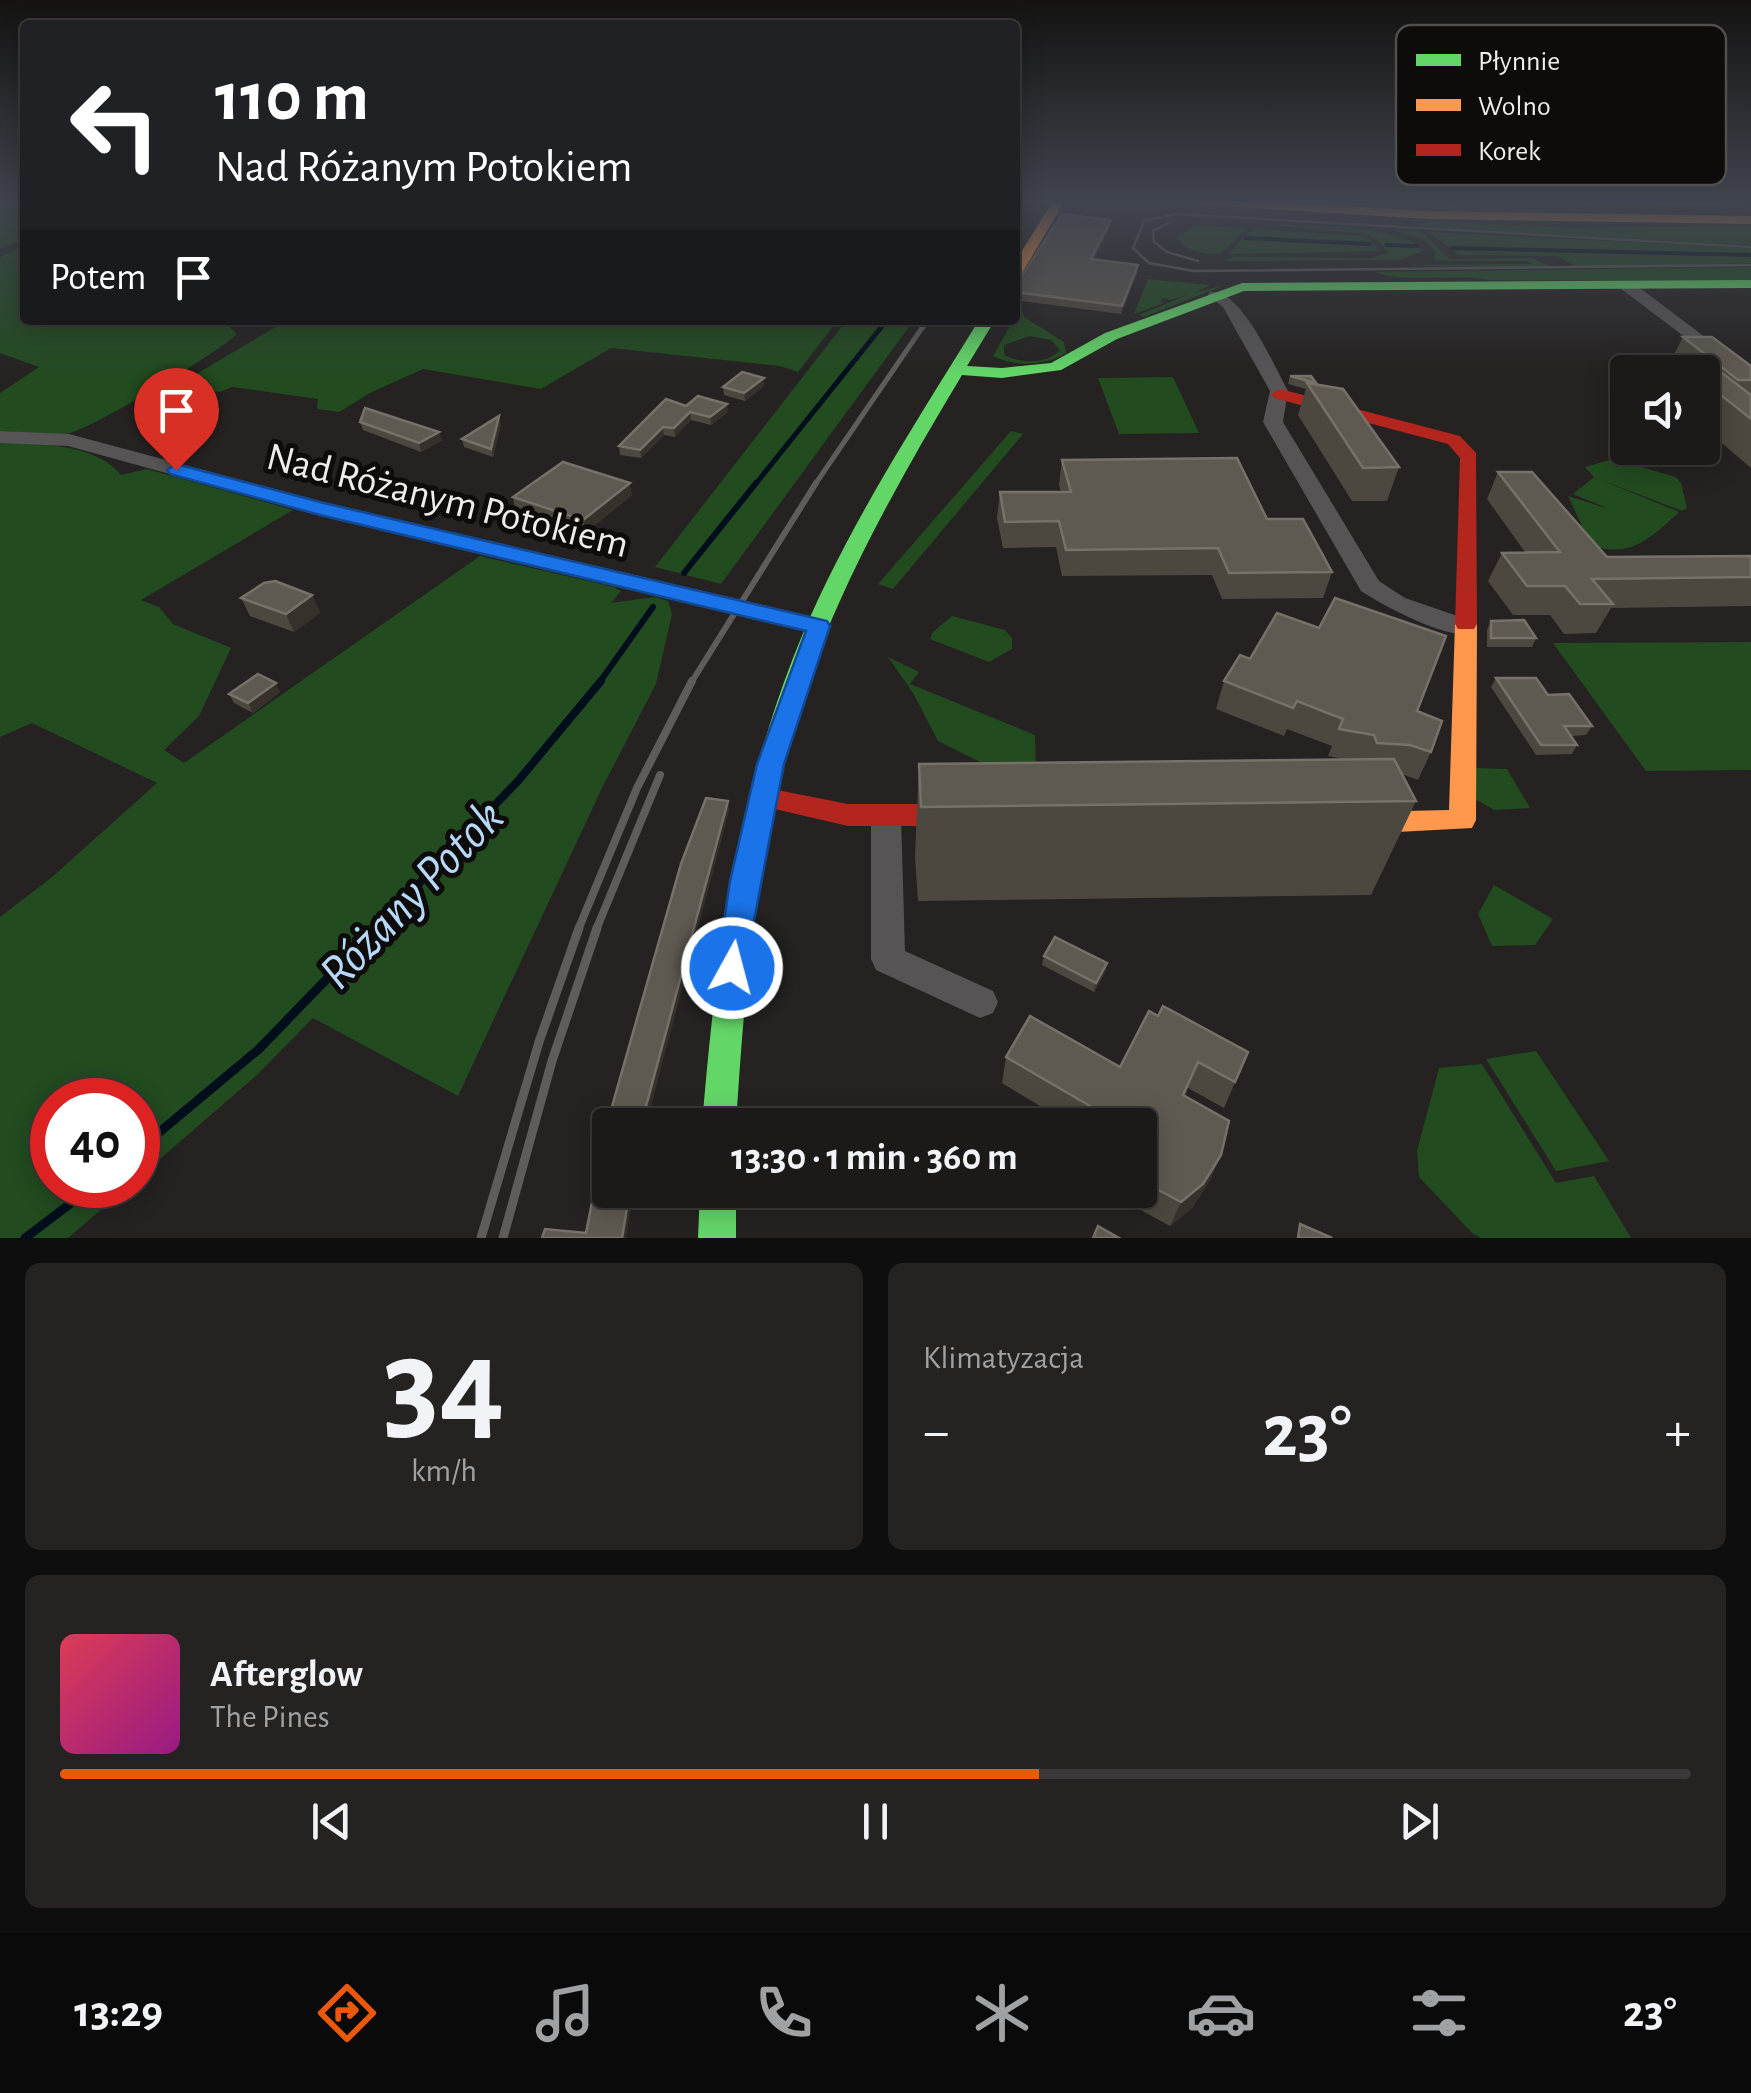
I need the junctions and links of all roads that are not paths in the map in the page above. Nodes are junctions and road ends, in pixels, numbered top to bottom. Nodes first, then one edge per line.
1 (1751, 284) edge
2 (1626, 285) junction
3 (1216, 295) junction
4 (983, 325) edge
5 (961, 363) junction
6 (1751, 380) edge
7 (1280, 394) junction
8 (0, 438) edge
9 (819, 626) junction
10 (1463, 627) junction
11 (762, 797) junction
12 (990, 814) edge
13 (886, 816) junction
14 (1341, 824) edge
15 (980, 1002) dead end
16 (721, 1108) edge
17 (717, 1208) edge
18 (716, 1238) edge

1 - 2 street
2 - 3 street
2 - 6 street
3 - 5 street
3 - 7 street
4 - 5 street
5 - 9 street
7 - 10 street
7 - 10 street
8 - 9 street, Nad Różanym Potokiem
9 - 11 street
10 - 14 street
11 - 13 street
11 - 16 street
12 - 13 street
13 - 15 street
17 - 18 street

